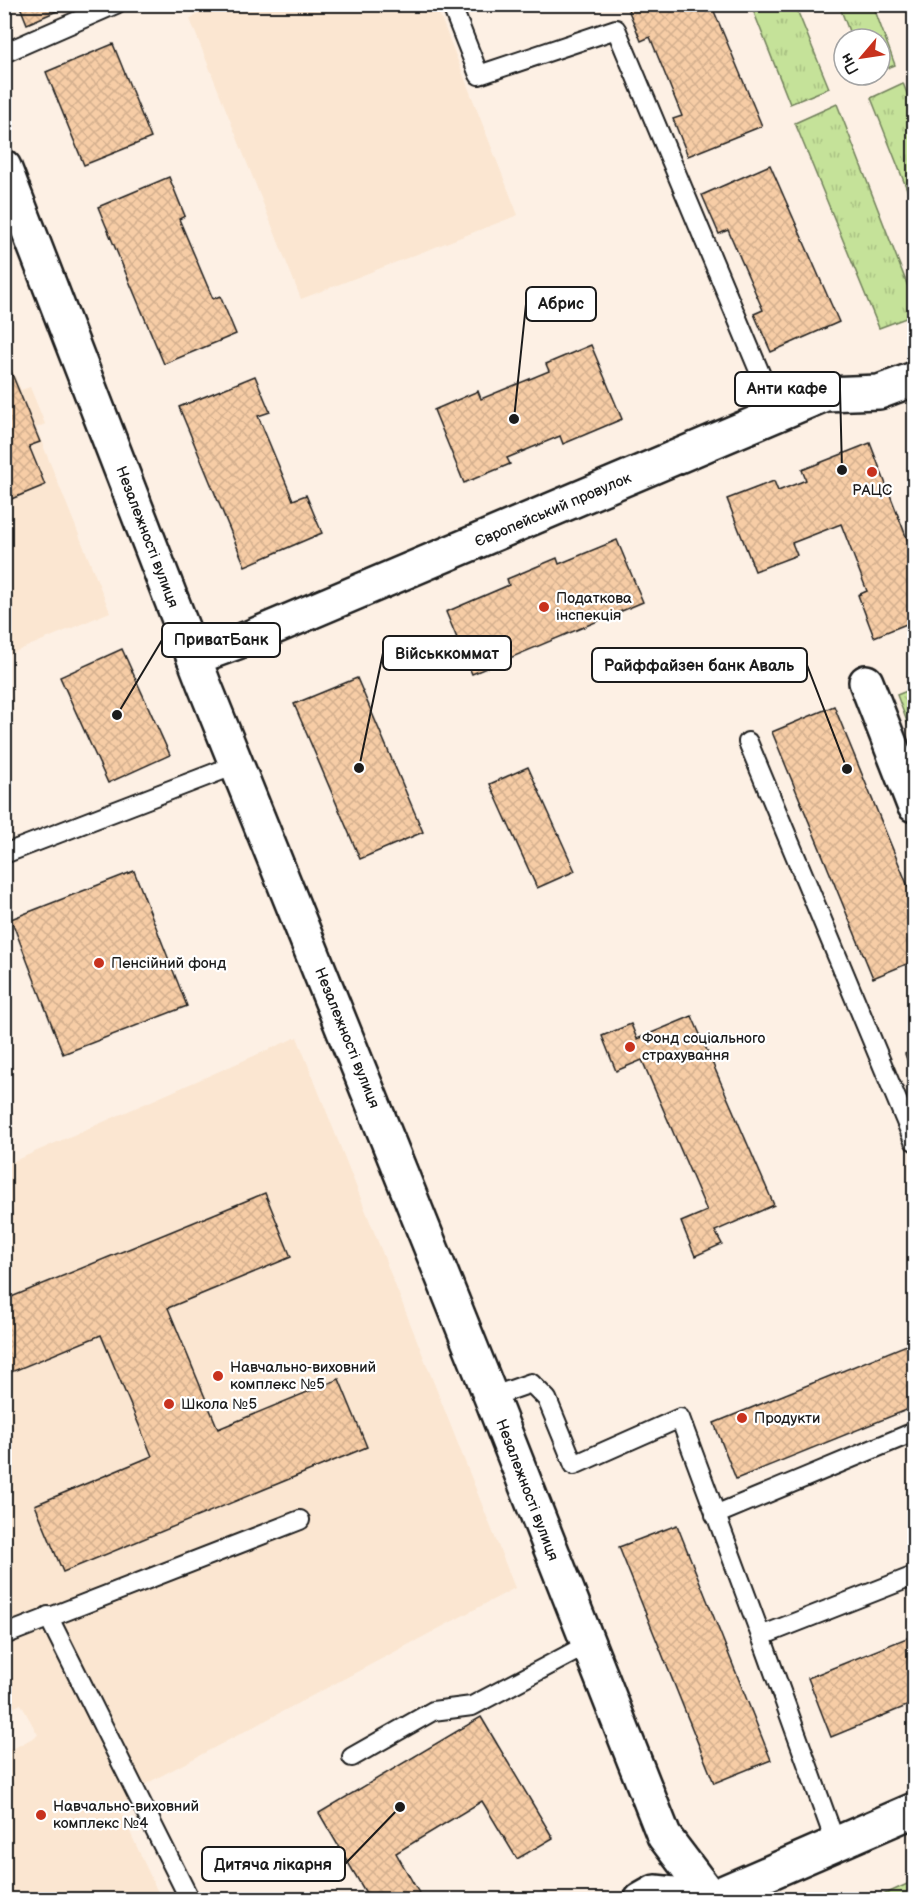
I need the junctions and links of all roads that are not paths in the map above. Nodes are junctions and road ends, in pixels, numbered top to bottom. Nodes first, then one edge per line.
1 (116, 4) edge
2 (451, 4) edge
3 (4, 53) edge
4 (4, 167) edge
5 (915, 379) edge
6 (778, 416) junction
7 (194, 658) junction
8 (866, 682) dead end
9 (748, 742) dead end
10 (238, 764) junction
11 (915, 805) edge
12 (4, 854) edge
13 (915, 1141) edge
14 (491, 1397) junction
15 (915, 1432) edge
16 (715, 1515) junction
17 (300, 1520) dead end
18 (915, 1576) edge
19 (48, 1616) junction
20 (4, 1635) edge
21 (761, 1636) junction
22 (587, 1646) junction
23 (352, 1757) dead end
24 (915, 1810) edge
25 (837, 1845) junction
26 (190, 1899) edge
27 (641, 1899) edge
28 (711, 1899) edge

1 - 3 lane
2 - 6 lane
4 - 7 street, Незалежності вулиця
5 - 6 street, Європейський провулок
6 - 7 street, Європейський провулок
7 - 10 street, Незалежності вулиця
8 - 11 street
9 - 13 lane
10 - 12 lane
10 - 14 street, Незалежності вулиця
14 - 16 lane
14 - 22 street, Незалежності вулиця
15 - 16 lane
16 - 21 lane
17 - 19 lane
18 - 21 lane
19 - 20 lane
19 - 26 lane
21 - 25 lane
22 - 23 lane
22 - 28 street, Незалежності вулиця
24 - 25 street
25 - 28 street
27 - 28 street

